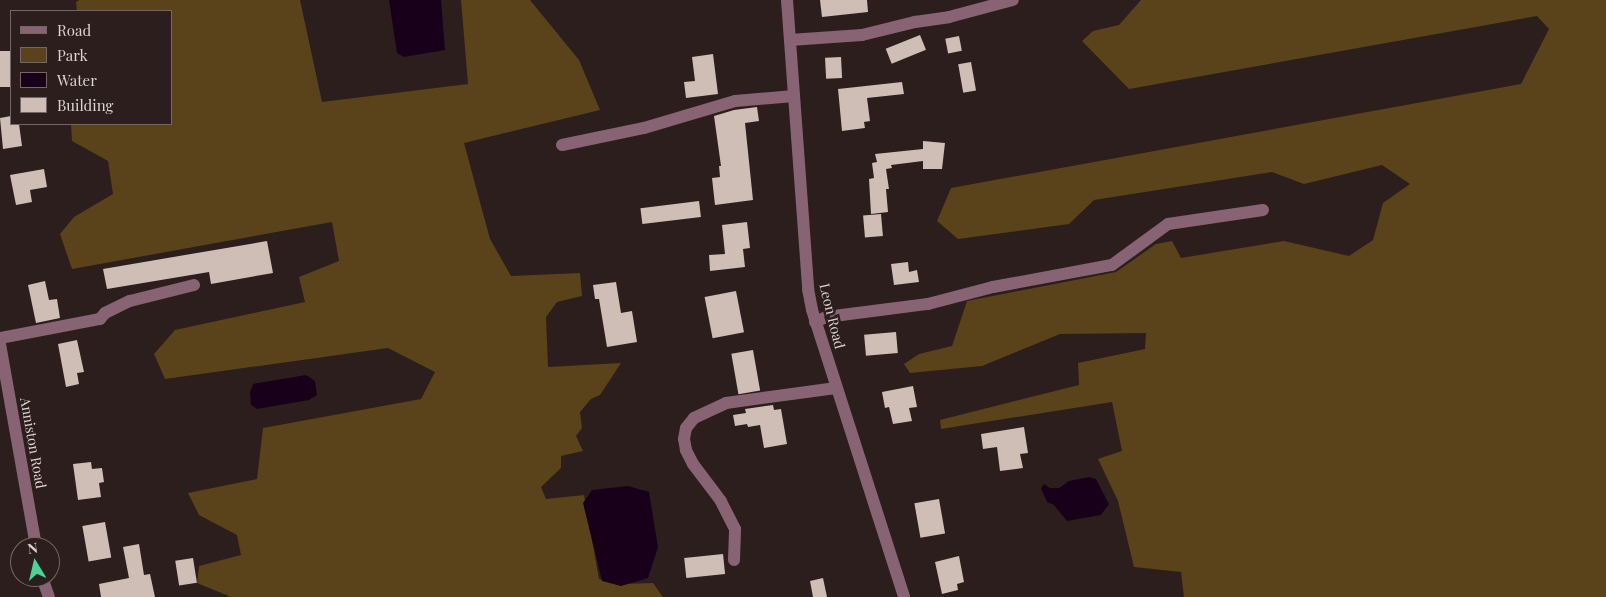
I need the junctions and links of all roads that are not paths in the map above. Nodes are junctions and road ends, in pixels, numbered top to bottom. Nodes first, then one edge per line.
1 (787, 0) edge
2 (1014, 0) edge
3 (790, 40) junction
4 (794, 96) junction
5 (562, 144) dead end
6 (1263, 210) dead end
7 (194, 285) dead end
8 (815, 322) junction
9 (0, 338) edge
10 (0, 344) edge
11 (836, 388) junction
12 (34, 537) edge
13 (734, 560) dead end
14 (904, 597) edge

1 - 3 street, Leon Road
2 - 3 street
3 - 4 street, Leon Road
4 - 5 street
4 - 8 street, Leon Road
6 - 8 street
7 - 9 street
8 - 11 street, Leon Road
10 - 12 street, Anniston Road
11 - 13 street
11 - 14 street, Leon Road

